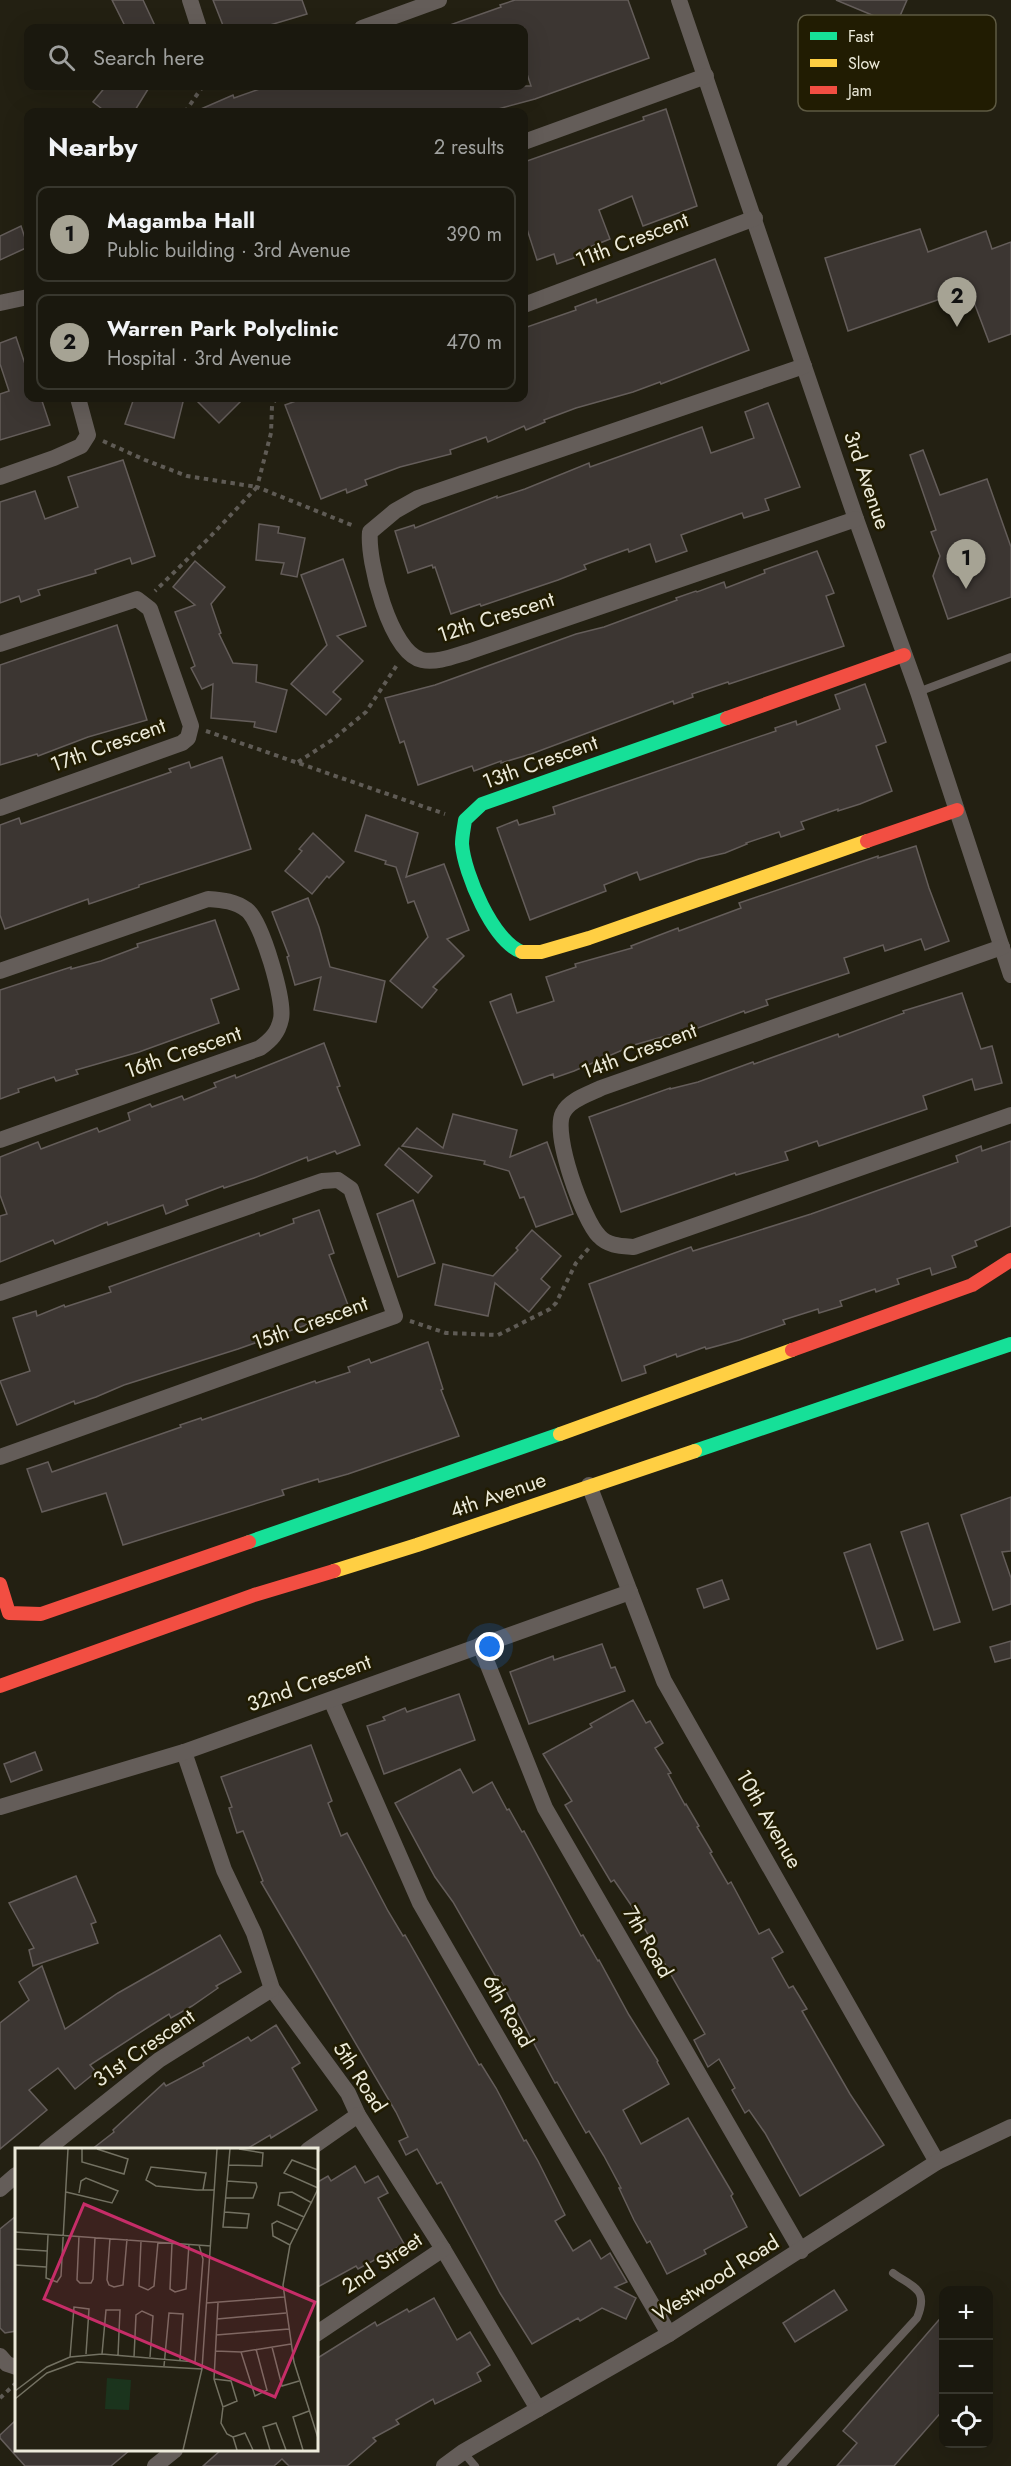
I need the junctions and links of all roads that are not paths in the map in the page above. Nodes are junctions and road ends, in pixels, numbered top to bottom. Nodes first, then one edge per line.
1 (190, 0) edge
2 (439, 0) edge
3 (679, 0) edge
4 (198, 24) edge
5 (373, 24) edge
6 (706, 76) junction
7 (528, 141) edge
8 (755, 218) junction
9 (24, 298) edge
10 (0, 303) edge
11 (528, 303) edge
12 (804, 366) junction
13 (79, 402) edge
14 (0, 477) edge
15 (856, 519) junction
16 (0, 644) edge
17 (904, 655) junction
18 (1011, 657) edge
19 (918, 692) junction
20 (0, 808) edge
21 (957, 810) junction
22 (1002, 946) junction
23 (0, 971) edge
24 (1011, 975) edge
25 (1011, 1115) edge
26 (0, 1140) edge
27 (1011, 1260) edge
28 (0, 1293) edge
29 (1011, 1344) edge
30 (0, 1458) edge
31 (589, 1485) junction
32 (0, 1584) edge
33 (630, 1592) junction
34 (4, 1614) edge
35 (480, 1645) junction
36 (0, 1686) edge
37 (331, 1700) junction
38 (184, 1752) junction
39 (0, 1807) edge
40 (272, 1989) junction
41 (358, 2115) junction
42 (1011, 2127) edge
43 (49, 2148) edge
44 (311, 2148) edge
45 (937, 2162) junction
46 (15, 2176) edge
47 (0, 2189) edge
48 (443, 2249) junction
49 (801, 2251) junction
50 (893, 2273) dead end
51 (318, 2333) edge
52 (669, 2334) junction
53 (0, 2356) edge
54 (15, 2367) edge
55 (538, 2409) junction
56 (174, 2451) edge
57 (463, 2452) junction
58 (155, 2466) edge
59 (444, 2466) edge
60 (475, 2466) edge
61 (781, 2466) edge

1 - 4 street
2 - 5 street
3 - 6 street, 3rd Avenue
6 - 7 street
6 - 8 street, 3rd Avenue
8 - 11 street, 11th Crescent
8 - 12 street, 3rd Avenue
9 - 10 street
12 - 15 street, 3rd Avenue
12 - 15 street, 12th Crescent
13 - 14 street
15 - 17 street, 3rd Avenue
16 - 20 street, 17th Crescent
17 - 19 street, 3rd Avenue
17 - 21 street, 13th Crescent
18 - 19 lane
19 - 21 street, 3rd Avenue
21 - 22 street, 3rd Avenue
22 - 24 street, 3rd Avenue
22 - 25 street, 14th Crescent
23 - 26 street, 16th Crescent
27 - 34 street
28 - 30 street, 15th Crescent
29 - 31 street, 4th Avenue
31 - 33 street, 10th Avenue
31 - 36 street, 4th Avenue
32 - 34 street
33 - 35 street, 32nd Crescent
33 - 45 street, 10th Avenue
35 - 37 street, 32nd Crescent
35 - 49 street, 7th Road
37 - 38 street, 32nd Crescent
37 - 52 street, 6th Road
38 - 39 street, 32nd Crescent
38 - 40 street, 5th Road
40 - 41 street, 5th Road
40 - 43 street, 31st Crescent
41 - 44 street
41 - 48 street, 5th Road
42 - 45 street, Westwood Road
45 - 49 street, Westwood Road
46 - 47 street
48 - 51 street, 2nd Street
48 - 55 street, 5th Road
49 - 52 street, Westwood Road
50 - 61 lane
52 - 55 street, Westwood Road
53 - 54 street
55 - 57 street, Westwood Road
56 - 58 street
57 - 59 street, Westwood Road
57 - 60 lane

